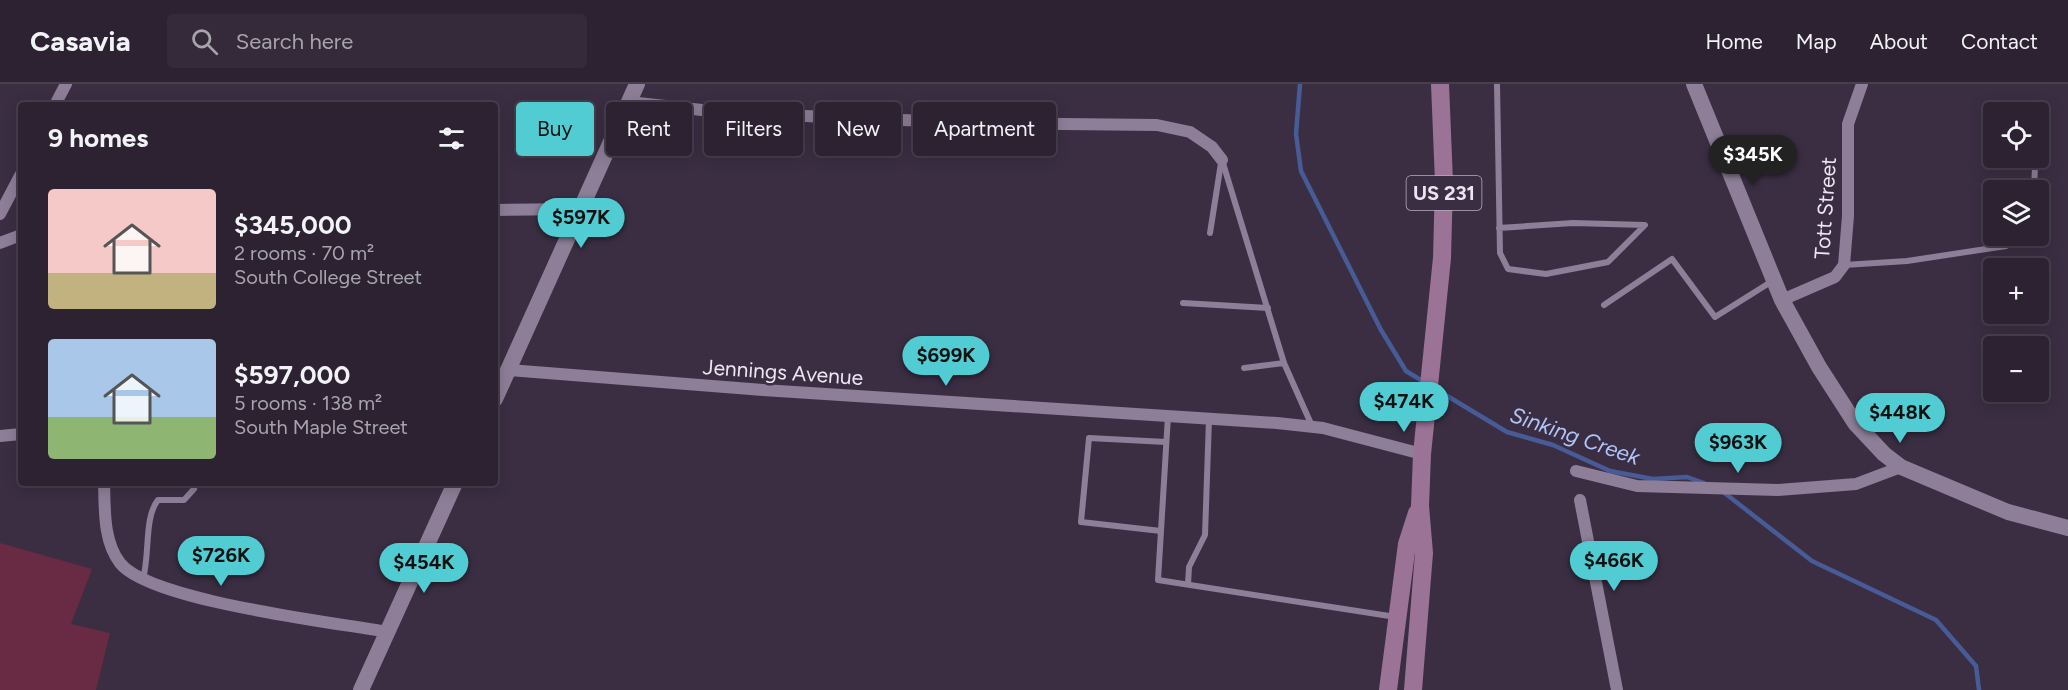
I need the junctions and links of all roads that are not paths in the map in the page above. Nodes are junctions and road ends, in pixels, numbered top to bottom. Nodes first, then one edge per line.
1 (66, 84) edge
2 (637, 84) edge
3 (1440, 84) edge
4 (1497, 84) edge
5 (1694, 84) edge
6 (1862, 84) edge
7 (57, 102) edge
8 (629, 102) edge
9 (692, 109) edge
10 (606, 152) edge
11 (1222, 160) junction
12 (18, 180) edge
13 (580, 209) junction
14 (498, 210) edge
15 (0, 214) edge
16 (1499, 228) junction
17 (1210, 233) dead end
18 (18, 236) edge
19 (0, 243) edge
20 (2006, 246) edge
21 (1844, 265) junction
22 (1774, 280) junction
23 (1782, 300) junction
24 (1183, 303) dead end
25 (1604, 305) dead end
26 (1268, 308) junction
27 (1284, 363) junction
28 (1244, 368) dead end
29 (509, 370) junction
30 (498, 393) edge
31 (1168, 416) junction
32 (1209, 418) junction
33 (1312, 427) junction
34 (18, 434) edge
35 (0, 436) edge
36 (1166, 442) junction
37 (1422, 454) junction
38 (1901, 467) junction
39 (1576, 471) dead end
40 (104, 486) edge
41 (194, 486) edge
42 (454, 486) edge
43 (1580, 500) dead end
44 (1420, 506) junction
45 (2068, 528) edge
46 (1161, 531) junction
47 (143, 580) junction
48 (1188, 584) junction
49 (1397, 618) junction
50 (387, 632) junction
51 (367, 688) edge
52 (1388, 690) edge
53 (1413, 690) edge
54 (1617, 690) edge

1 - 7 street
2 - 8 main road
3 - 37 main road, US 231
4 - 16 lane
5 - 22 main road
6 - 21 street, Tott Street
9 - 11 street
10 - 13 main road
11 - 17 lane
11 - 26 lane
12 - 15 street
13 - 14 street
13 - 29 main road
16 - 16 lane
18 - 19 street
20 - 21 lane
21 - 23 street, Tott Street
22 - 23 main road
22 - 25 lane
23 - 38 main road
24 - 26 lane
26 - 27 lane
27 - 28 lane
27 - 33 lane
29 - 30 main road
29 - 31 street, Jennings Avenue
31 - 32 street, Jennings Avenue
31 - 36 lane
32 - 33 street, Jennings Avenue
32 - 48 lane
33 - 37 street, Jennings Avenue
34 - 35 street
36 - 46 lane
36 - 46 lane
37 - 44 main road, US 231
38 - 39 street
38 - 45 main road
40 - 47 street
41 - 47 lane
42 - 50 main road
43 - 54 street
44 - 49 main road, US 231
44 - 53 main road, US 231
46 - 48 lane
47 - 50 street
48 - 49 lane
49 - 52 main road, US 231
50 - 51 main road

